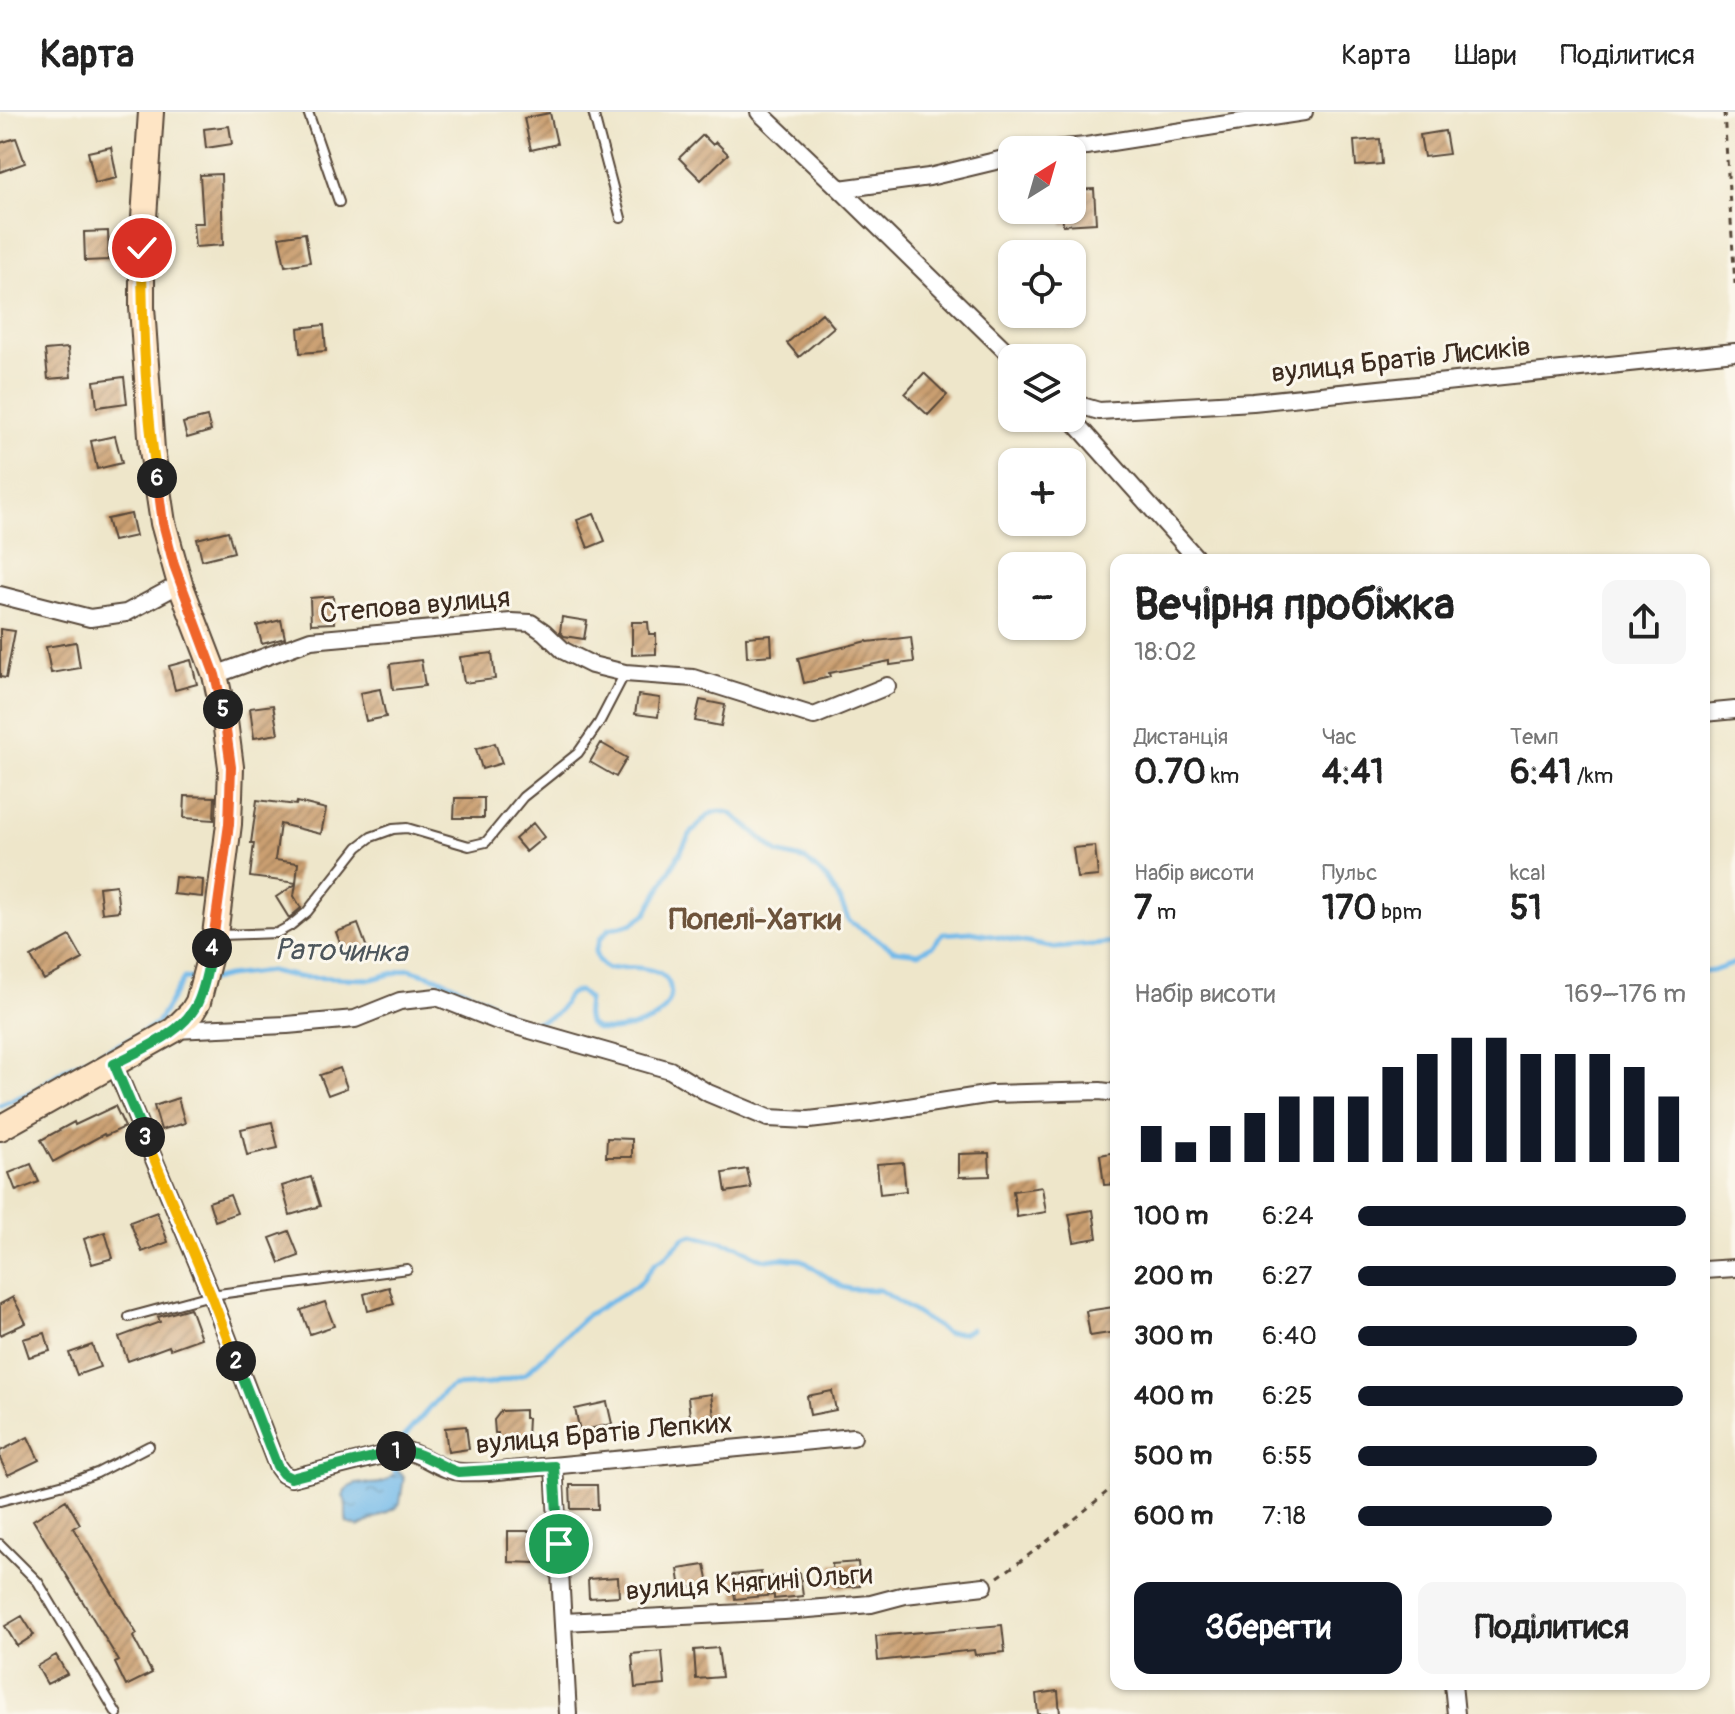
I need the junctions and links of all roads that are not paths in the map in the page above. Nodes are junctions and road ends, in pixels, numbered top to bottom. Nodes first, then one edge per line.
1 (151, 112) edge
2 (308, 112) edge
3 (593, 112) edge
4 (759, 112) edge
5 (1304, 112) edge
6 (1086, 146) edge
7 (998, 160) edge
8 (840, 189) junction
9 (339, 202) dead end
10 (621, 218) dead end
11 (999, 344) edge
12 (1735, 352) edge
13 (1086, 407) edge
14 (1084, 432) edge
15 (1193, 554) edge
16 (180, 584) junction
17 (0, 595) edge
18 (625, 673) junction
19 (215, 675) junction
20 (887, 686) dead end
21 (1735, 710) edge
22 (1710, 712) edge
23 (213, 945) junction
24 (174, 1030) junction
25 (114, 1064) junction
26 (1110, 1092) edge
27 (0, 1128) edge
28 (1735, 1268) edge
29 (407, 1269) dead end
30 (1710, 1270) edge
31 (211, 1295) junction
32 (129, 1317) dead end
33 (853, 1437) dead end
34 (149, 1446) dead end
35 (554, 1466) junction
36 (0, 1501) edge
37 (0, 1544) edge
38 (984, 1586) road end
39 (564, 1622) junction
40 (1454, 1690) edge
41 (117, 1714) edge
42 (568, 1714) edge
43 (1456, 1714) edge

1 - 16 main road
2 - 9 lane
3 - 10 lane
4 - 8 street
5 - 6 street
7 - 8 street
8 - 11 street
12 - 13 street, вулиця Братів Лисиків
14 - 15 street
16 - 17 street
16 - 19 main road
18 - 19 street, Степова вулиця
18 - 20 street, Степова вулиця
18 - 23 lane
19 - 23 main road
21 - 22 street
23 - 24 main road
24 - 25 main road
24 - 26 street
25 - 27 main road
25 - 31 street, вулиця Братів Лепких
28 - 30 street
29 - 31 lane
31 - 32 lane
31 - 35 street, вулиця Братів Лепких
33 - 35 street, вулиця Братів Лепких
34 - 36 lane
35 - 39 street
37 - 41 lane
38 - 39 street, вулиця Княгині Ольги
39 - 42 street
40 - 43 street

